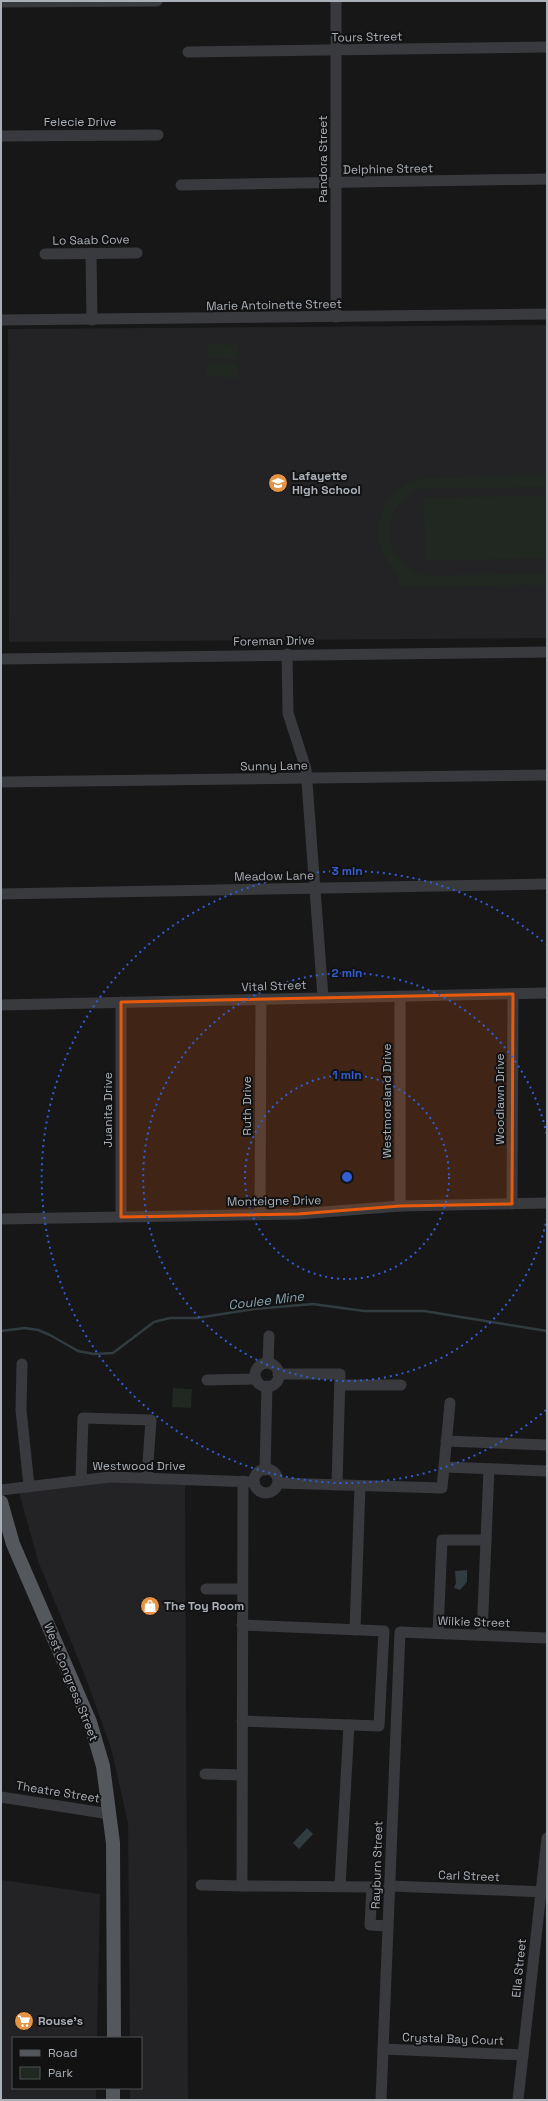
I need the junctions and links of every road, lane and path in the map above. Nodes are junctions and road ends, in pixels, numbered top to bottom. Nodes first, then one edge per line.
1 (157, 1) edge
2 (336, 1) edge
3 (1, 2) edge
4 (547, 47) edge
5 (336, 51) junction
6 (188, 52) dead end
7 (158, 135) dead end
8 (1, 136) edge
9 (547, 179) edge
10 (336, 183) junction
11 (181, 185) dead end
12 (91, 253) junction
13 (137, 253) dead end
14 (45, 254) dead end
15 (547, 314) edge
16 (336, 317) junction
17 (1, 320) edge
18 (92, 320) junction
19 (547, 652) edge
20 (286, 654) junction
21 (1, 659) edge
22 (547, 775) edge
23 (307, 778) junction
24 (1, 782) edge
25 (547, 884) edge
26 (315, 888) junction
27 (1, 894) edge
28 (547, 993) edge
29 (513, 994) junction
30 (400, 996) junction
31 (323, 997) junction
32 (261, 999) junction
33 (121, 1002) junction
34 (1, 1005) edge
35 (547, 1203) edge
36 (512, 1204) junction
37 (400, 1206) junction
38 (260, 1214) junction
39 (121, 1217) junction
40 (1, 1220) edge
41 (269, 1336) dead end
42 (268, 1363) junction
43 (22, 1364) dead end
44 (278, 1374) junction
45 (256, 1379) junction
46 (207, 1380) dead end
47 (340, 1385) junction
48 (400, 1385) dead end
49 (267, 1386) junction
50 (450, 1403) dead end
51 (446, 1441) junction
52 (547, 1445) edge
53 (444, 1467) junction
54 (489, 1469) junction
55 (265, 1470) junction
56 (547, 1471) edge
57 (147, 1477) junction
58 (81, 1480) junction
59 (243, 1481) junction
60 (254, 1482) junction
61 (278, 1482) junction
62 (337, 1485) junction
63 (29, 1486) junction
64 (360, 1486) junction
65 (1, 1490) edge
66 (1, 1502) edge
67 (486, 1540) junction
68 (206, 1589) dead end
69 (242, 1589) junction
70 (242, 1625) junction
71 (355, 1630) junction
72 (400, 1632) joint
73 (438, 1633) junction
74 (482, 1635) junction
75 (547, 1638) edge
76 (382, 1672) junction
77 (398, 1672) junction
78 (242, 1721) junction
79 (349, 1725) junction
80 (379, 1726) junction
81 (396, 1727) junction
82 (205, 1774) dead end
83 (242, 1775) junction
84 (1, 1797) edge
85 (110, 1814) junction
86 (547, 1838) edge
87 (201, 1884) dead end
88 (242, 1886) junction
89 (340, 1886) junction
90 (389, 1886) junction
91 (544, 1892) edge
92 (388, 1926) junction
93 (114, 2037) edge
94 (383, 2049) junction
95 (523, 2055) junction
96 (113, 2089) edge
97 (113, 2100) edge
98 (381, 2100) edge
99 (518, 2100) edge

1 - 3 street
2 - 5 street, Pandora Street
4 - 5 street, Tours Street
5 - 6 street, Tours Street
5 - 10 street, Pandora Street
7 - 8 street, Felecie Drive
9 - 10 street, Delphine Street
10 - 11 street, Delphine Street
10 - 16 street, Pandora Street
12 - 13 street, Lo Saab Cove
12 - 14 street, Lo Saab Cove
12 - 18 street
15 - 16 street, Marie Antoinette Street
16 - 18 street, Marie Antoinette Street
17 - 18 street, Marie Antoinette Street
19 - 20 street, Foreman Drive
20 - 21 street, Foreman Drive
20 - 23 street
22 - 23 street, Sunny Lane
23 - 24 street, Sunny Lane
23 - 26 street
25 - 26 street, Meadow Lane
26 - 27 street, Meadow Lane
26 - 31 street
28 - 29 street, Vital Street
29 - 30 street, Vital Street
29 - 36 street, Woodlawn Drive
30 - 31 street, Vital Street
30 - 37 street, Westmoreland Drive
31 - 32 street, Vital Street
32 - 33 street, Vital Street
32 - 38 street, Ruth Drive
33 - 34 street, Vital Street
33 - 39 street, Juanita Drive
35 - 36 street, Monteigne Drive
36 - 37 street, Monteigne Drive
37 - 38 street, Monteigne Drive
38 - 39 street, Monteigne Drive
39 - 40 street, Monteigne Drive
41 - 42 street
42 - 44 street
42 - 45 street
43 - 63 street
44 - 47 street
44 - 49 street
45 - 46 street
45 - 49 street
47 - 48 street
47 - 62 street
49 - 55 street
50 - 51 street
51 - 52 street
51 - 53 street
53 - 54 street
53 - 64 street
54 - 56 street
54 - 67 street
55 - 60 street
55 - 61 street
57 - 58 street, Westwood Drive
57 - 58 street
57 - 59 street, Westwood Drive
58 - 63 street, Westwood Drive
59 - 60 street, Westwood Drive
59 - 69 street
60 - 61 street
61 - 62 street
62 - 64 street
63 - 65 street, Westwood Drive
64 - 71 street
66 - 85 main road, West Congress Street
67 - 73 street
67 - 74 street
68 - 69 street
69 - 70 street
70 - 71 street
70 - 78 street
71 - 76 street
72 - 73 street, Wilkie Street
72 - 77 street, Rayburn Street
73 - 74 street, Wilkie Street
74 - 75 street, Wilkie Street
76 - 77 street
76 - 80 street
77 - 81 street, Rayburn Street
78 - 79 street
78 - 83 street
79 - 80 street
79 - 89 street
80 - 81 street
81 - 90 street, Rayburn Street
82 - 83 street
83 - 88 street
84 - 85 street, Theatre Street
85 - 93 main road, West Congress Street
86 - 91 street, Ella Street
87 - 88 street
88 - 89 street
89 - 92 street
90 - 91 street, Carl Street
90 - 92 street, Rayburn Street
91 - 95 street, Ella Street
92 - 94 street, Rayburn Street
94 - 95 street, Crystal Bay Court
94 - 98 street, Rayburn Street
95 - 99 street, Ella Street
96 - 97 main road

